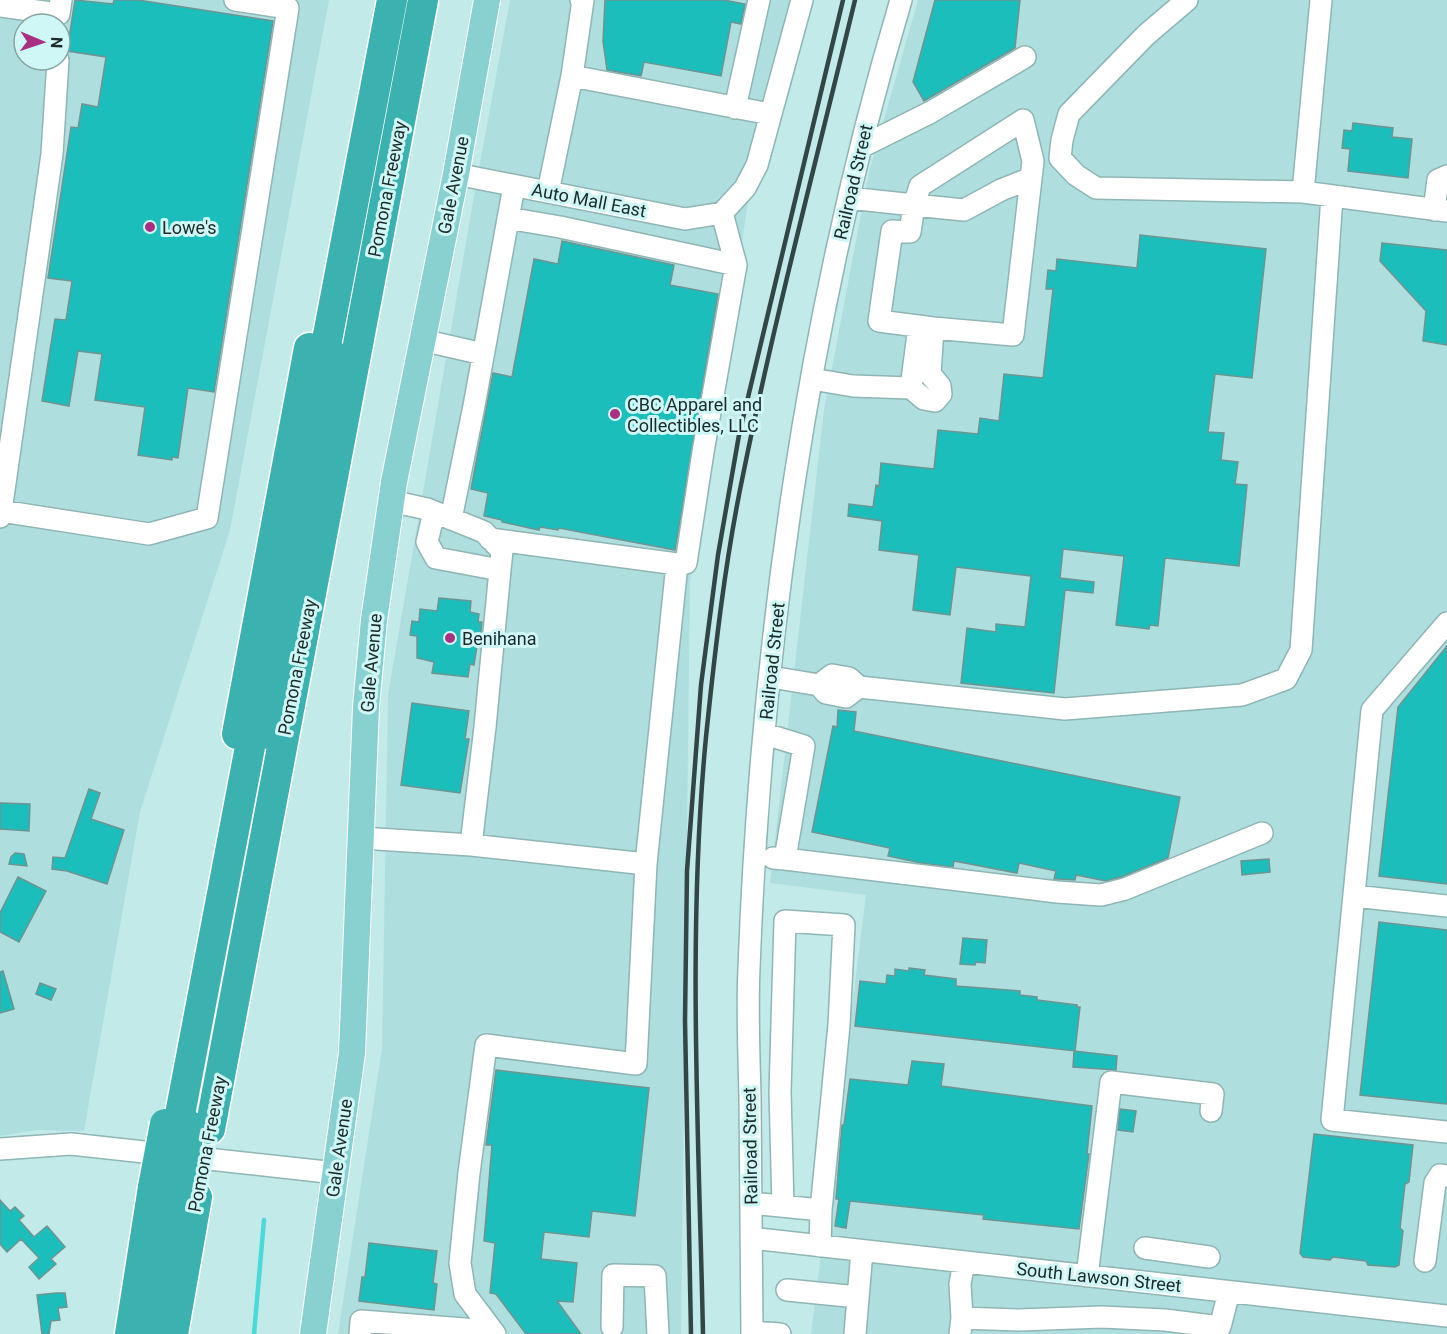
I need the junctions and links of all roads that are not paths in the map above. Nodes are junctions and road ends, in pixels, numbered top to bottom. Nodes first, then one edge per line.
1 (235, 0) edge
2 (374, 0) edge
3 (392, 0) edge
4 (402, 0) edge
5 (423, 0) edge
6 (487, 0) edge
7 (582, 0) edge
8 (759, 0) edge
9 (802, 0) edge
10 (901, 0) edge
11 (1187, 0) edge
12 (1321, 0) edge
13 (0, 6) edge
14 (51, 12) edge
15 (1025, 57) dead end
16 (56, 72) edge
17 (572, 76) junction
18 (735, 108) junction
19 (771, 114) junction
20 (861, 147) junction
21 (456, 174) junction
22 (1447, 176) edge
23 (1031, 178) junction
24 (514, 186) junction
25 (548, 192) junction
26 (1303, 192) junction
27 (1332, 196) junction
28 (849, 198) junction
29 (914, 205) junction
30 (1441, 211) edge
31 (722, 213) junction
32 (508, 218) junction
33 (736, 265) junction
34 (926, 327) junction
35 (422, 340) junction
36 (483, 354) junction
37 (812, 379) junction
38 (911, 388) junction
39 (391, 501) junction
40 (1, 514) edge
41 (442, 515) junction
42 (490, 539) junction
43 (677, 564) junction
44 (500, 570) junction
45 (1447, 622) edge
46 (771, 677) junction
47 (765, 734) junction
48 (1262, 833) dead end
49 (361, 838) junction
50 (471, 845) junction
51 (756, 856) junction
52 (785, 859) junction
53 (646, 864) junction
54 (1354, 896) junction
55 (1447, 906) edge
56 (751, 926) junction
57 (785, 928) junction
58 (1211, 1111) dead end
59 (186, 1126) junction
60 (1447, 1132) edge
61 (0, 1149) edge
62 (336, 1173) junction
63 (1447, 1176) edge
64 (174, 1189) junction
65 (751, 1203) junction
66 (783, 1206) junction
67 (821, 1210) junction
68 (751, 1238) junction
69 (820, 1246) junction
70 (1145, 1248) dead end
71 (862, 1251) junction
72 (1209, 1257) dead end
73 (1425, 1261) dead end
74 (964, 1262) junction
75 (1087, 1276) junction
76 (787, 1290) dead end
77 (1228, 1292) junction
78 (858, 1297) junction
79 (1447, 1316) edge
80 (961, 1326) edge
81 (612, 1327) dead end
82 (491, 1328) edge
83 (752, 1333) edge
84 (130, 1334) edge
85 (140, 1334) edge
86 (151, 1334) edge
87 (173, 1334) edge
88 (188, 1334) edge
89 (313, 1334) edge
90 (360, 1334) edge
91 (658, 1334) edge
92 (780, 1334) edge
93 (855, 1334) edge

1 - 40 street
2 - 59 highway, Pomona Freeway
3 - 59 highway
4 - 59 highway
5 - 59 highway, Pomona Freeway
6 - 21 main road, Gale Avenue
7 - 17 street
8 - 18 street
9 - 19 street
10 - 20 street, Railroad Street
11 - 26 street
12 - 26 street
13 - 14 street
15 - 20 street
16 - 40 street
17 - 18 street
17 - 25 street
18 - 19 street
19 - 31 street
20 - 28 street, Railroad Street
21 - 24 street, Auto Mall East
21 - 35 main road, Gale Avenue
22 - 30 street
23 - 29 street
23 - 29 street
23 - 34 street
24 - 25 street, Auto Mall East
24 - 32 street
25 - 31 street, Auto Mall East
26 - 27 street
27 - 30 street
27 - 46 street
28 - 29 street
28 - 37 street, Railroad Street
29 - 34 street
31 - 33 street
32 - 33 street
32 - 36 street
33 - 43 street
34 - 38 street
34 - 38 street
35 - 36 street
35 - 39 main road, Gale Avenue
36 - 41 street
37 - 38 street
37 - 46 street, Railroad Street
39 - 41 street
39 - 49 main road, Gale Avenue
41 - 42 street
41 - 44 street
42 - 43 street
42 - 44 street
43 - 53 street
44 - 50 street
45 - 54 street
46 - 47 street, Railroad Street
47 - 51 street, Railroad Street
47 - 52 street
48 - 52 street
49 - 50 street
49 - 62 main road, Gale Avenue
50 - 53 street
51 - 52 street
51 - 56 street, Railroad Street
53 - 82 street
54 - 55 street
54 - 60 street
56 - 57 street
56 - 65 street, Railroad Street
57 - 66 street
57 - 67 street
58 - 75 street
59 - 64 highway, Pomona Freeway, bridge
59 - 64 highway, Pomona Freeway
61 - 62 street
62 - 89 main road, Gale Avenue
63 - 73 street
64 - 84 highway, Pomona Freeway
64 - 85 highway
64 - 86 highway
64 - 87 highway, Pomona Freeway
64 - 88 highway
65 - 66 street
65 - 68 street, Railroad Street
66 - 67 street
67 - 69 street
68 - 69 street, South Lawson Street
68 - 83 street, Railroad Street
69 - 71 street, South Lawson Street
70 - 72 street
71 - 74 street, South Lawson Street
71 - 78 street
74 - 75 street, South Lawson Street
74 - 80 street
75 - 77 street, South Lawson Street
76 - 78 street
77 - 79 street, South Lawson Street
77 - 80 street
78 - 93 street
81 - 91 street
82 - 90 street
83 - 92 street

